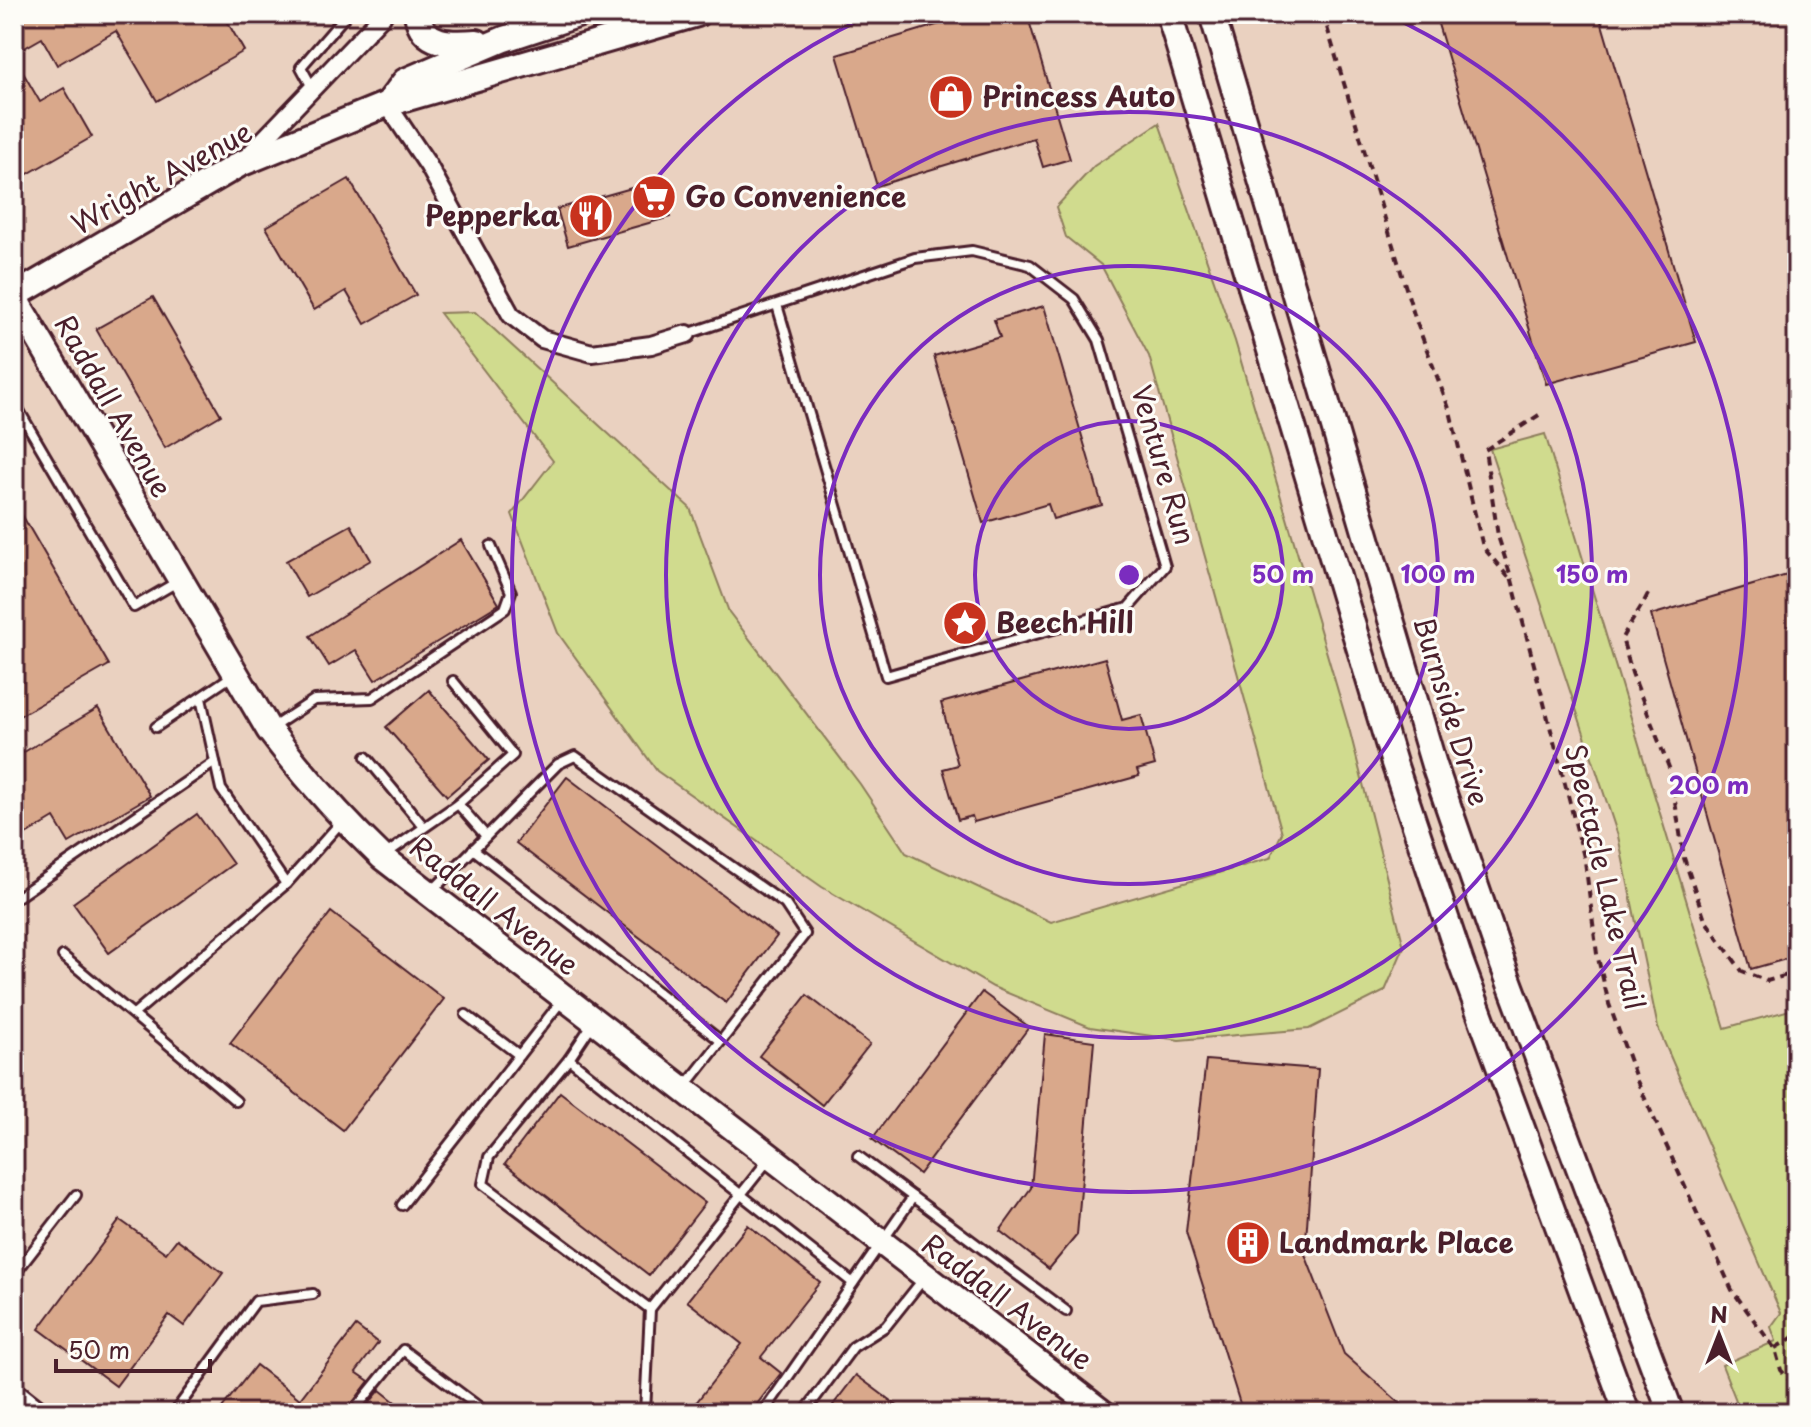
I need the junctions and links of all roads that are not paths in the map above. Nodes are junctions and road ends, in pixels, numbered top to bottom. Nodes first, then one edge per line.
1 (347, 14) edge
2 (384, 14) edge
3 (417, 14) edge
4 (580, 14) edge
5 (697, 14) edge
6 (1169, 14) edge
7 (1212, 14) edge
8 (638, 24) edge
9 (504, 39) junction
10 (313, 90) junction
11 (387, 104) junction
12 (240, 164) junction
13 (14, 297) edge
14 (777, 305) junction
15 (687, 334) joint
16 (14, 402) edge
17 (491, 546) dead end
18 (180, 580) junction
19 (235, 673) junction
20 (453, 681) dead end
21 (201, 698) junction
22 (156, 727) dead end
23 (269, 730) junction
24 (366, 757) dead end
25 (215, 762) junction
26 (458, 804) junction
27 (344, 820) junction
28 (424, 827) junction
29 (486, 836) junction
30 (473, 849) junction
31 (382, 857) junction
32 (286, 884) junction
33 (431, 893) junction
34 (19, 896) dead end
35 (63, 956) dead end
36 (564, 998) junction
37 (135, 1013) junction
38 (466, 1015) dead end
39 (593, 1022) junction
40 (721, 1041) junction
41 (519, 1055) junction
42 (569, 1059) junction
43 (682, 1091) junction
44 (236, 1101) dead end
45 (858, 1156) dead end
46 (769, 1158) junction
47 (740, 1194) junction
48 (76, 1195) dead end
49 (913, 1197) junction
50 (402, 1205) dead end
51 (880, 1243) junction
52 (14, 1275) edge
53 (925, 1277) junction
54 (853, 1283) junction
55 (313, 1294) dead end
56 (650, 1309) junction
57 (1066, 1311) dead end
58 (14, 1395) edge
59 (37, 1413) edge
60 (174, 1413) edge
61 (352, 1413) edge
62 (487, 1413) edge
63 (645, 1413) edge
64 (763, 1413) edge
65 (804, 1413) edge
66 (1103, 1413) edge
67 (1627, 1413) edge
68 (1671, 1413) edge

1 - 10 lane
2 - 10 street
3 - 9 main road
4 - 9 main road, Wright Avenue
5 - 8 main road, Wright Avenue
6 - 67 main road
7 - 68 main road, Burnside Drive
8 - 11 main road, Wright Avenue
9 - 11 main road, Wright Avenue
10 - 12 street
11 - 12 main road, Wright Avenue
11 - 15 street, Venture Run
12 - 13 main road, Wright Avenue
13 - 18 main road, Raddall Avenue
14 - 14 lane, Venture Run
14 - 15 lane, Venture Run
16 - 18 lane
17 - 23 lane
18 - 19 main road, Raddall Avenue
19 - 21 lane
19 - 23 main road, Raddall Avenue
20 - 26 lane
21 - 22 lane
21 - 25 lane
23 - 27 main road, Raddall Avenue
24 - 28 lane
25 - 32 lane
25 - 34 lane
26 - 28 lane
26 - 29 lane
27 - 31 main road, Raddall Avenue
27 - 32 lane
28 - 31 lane
29 - 30 lane
29 - 40 lane
30 - 33 lane
30 - 40 lane
31 - 33 main road, Raddall Avenue
32 - 37 lane
33 - 36 main road, Raddall Avenue
35 - 37 lane
36 - 39 main road, Raddall Avenue
36 - 41 lane
37 - 44 lane
38 - 41 lane
39 - 42 lane
39 - 43 main road, Raddall Avenue
40 - 43 lane
41 - 50 lane
42 - 47 lane
42 - 56 lane
43 - 46 main road, Raddall Avenue
45 - 49 lane
46 - 47 lane
46 - 51 main road, Raddall Avenue
47 - 54 lane
47 - 56 lane
48 - 52 lane
49 - 51 lane
49 - 57 lane
51 - 53 main road, Raddall Avenue
51 - 54 lane
53 - 65 lane
53 - 66 main road, Raddall Avenue
54 - 64 lane
55 - 60 lane
56 - 63 lane
58 - 59 main road
61 - 62 lane

